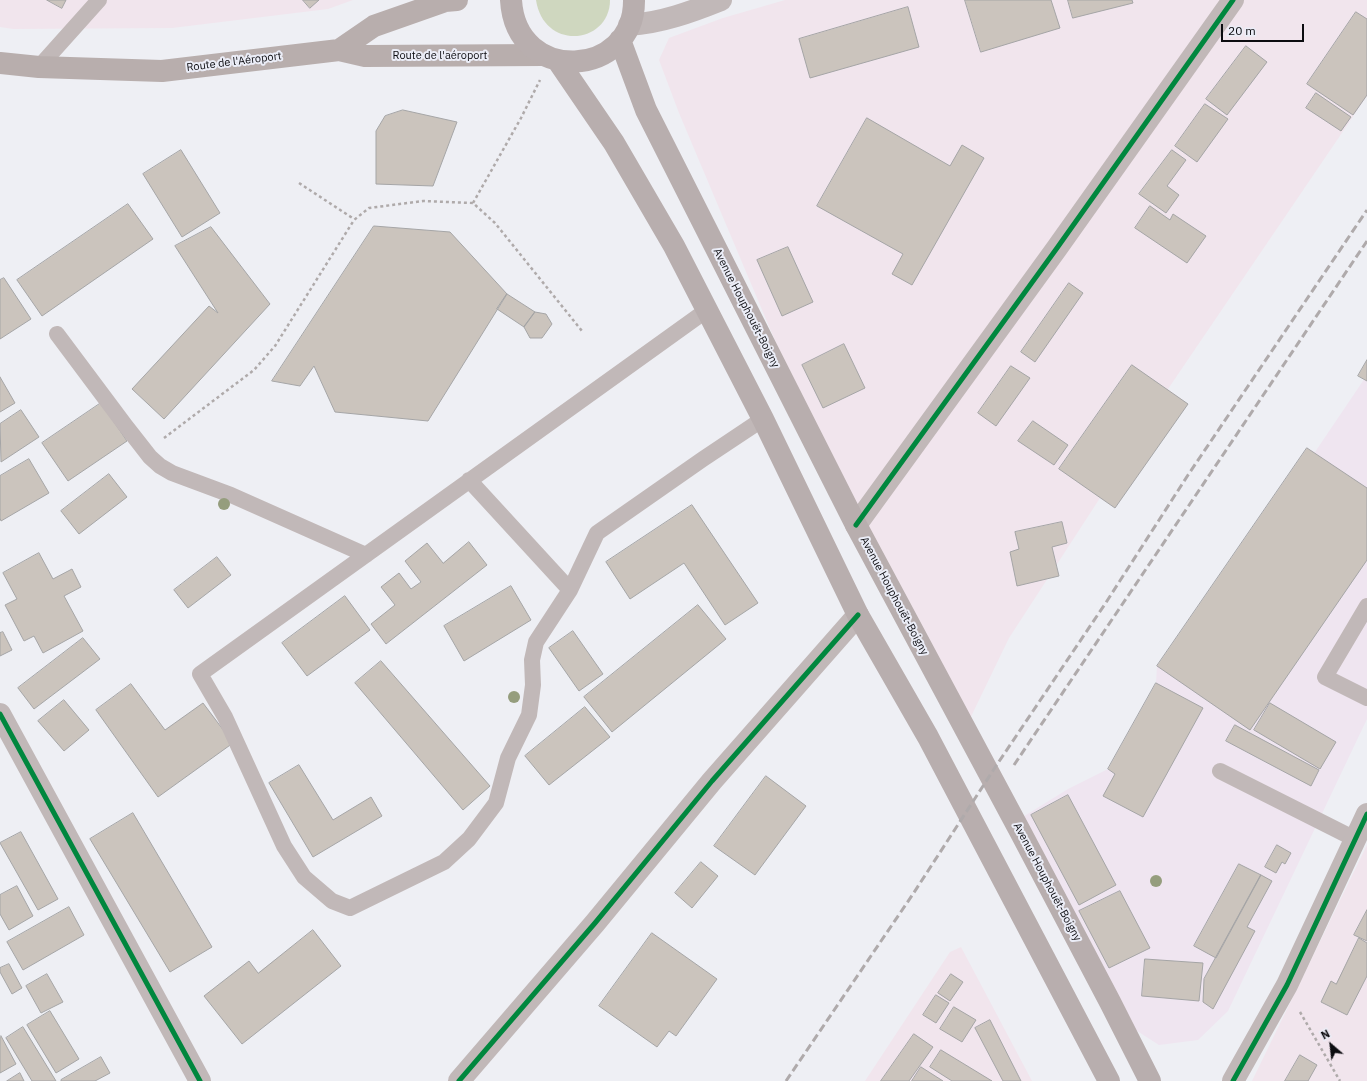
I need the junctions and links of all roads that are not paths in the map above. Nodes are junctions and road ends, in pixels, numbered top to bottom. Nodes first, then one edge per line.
1 (98, 0) edge
2 (457, 0) edge
3 (511, 0) edge
4 (634, 0) edge
5 (721, 0) edge
6 (1233, 0) edge
7 (625, 33) junction
8 (339, 50) junction
9 (551, 58) junction
10 (0, 63) edge
11 (39, 67) junction
12 (706, 310) junction
13 (57, 334) dead end
14 (763, 419) junction
15 (469, 480) junction
16 (856, 525) junction
17 (366, 555) junction
18 (570, 590) junction
19 (1367, 606) edge
20 (858, 615) junction
21 (1367, 698) edge
22 (0, 714) edge
23 (1220, 771) dead end
24 (1367, 814) edge
25 (1355, 839) junction
26 (200, 1081) edge
27 (459, 1081) edge
28 (1109, 1081) edge
29 (1150, 1081) edge
30 (1233, 1081) edge

1 - 11 lane
2 - 8 main road, Route de l'Aéroport
3 - 9 highway
4 - 7 highway
5 - 7 street
6 - 16 street
7 - 9 highway
7 - 16 highway, Avenue Houphouët-Boigny
8 - 9 main road, Route de l'aéroport
8 - 11 main road, Route de l'Aéroport
9 - 12 highway
10 - 11 main road, Route de l'Aéroport
12 - 14 highway
12 - 15 lane
13 - 17 lane
14 - 18 lane
14 - 20 highway
15 - 17 lane
15 - 18 lane
16 - 29 highway, Avenue Houphouët-Boigny
17 - 18 lane
19 - 21 lane
20 - 27 street
20 - 28 highway
22 - 26 street
23 - 25 lane
24 - 25 street
25 - 30 street

